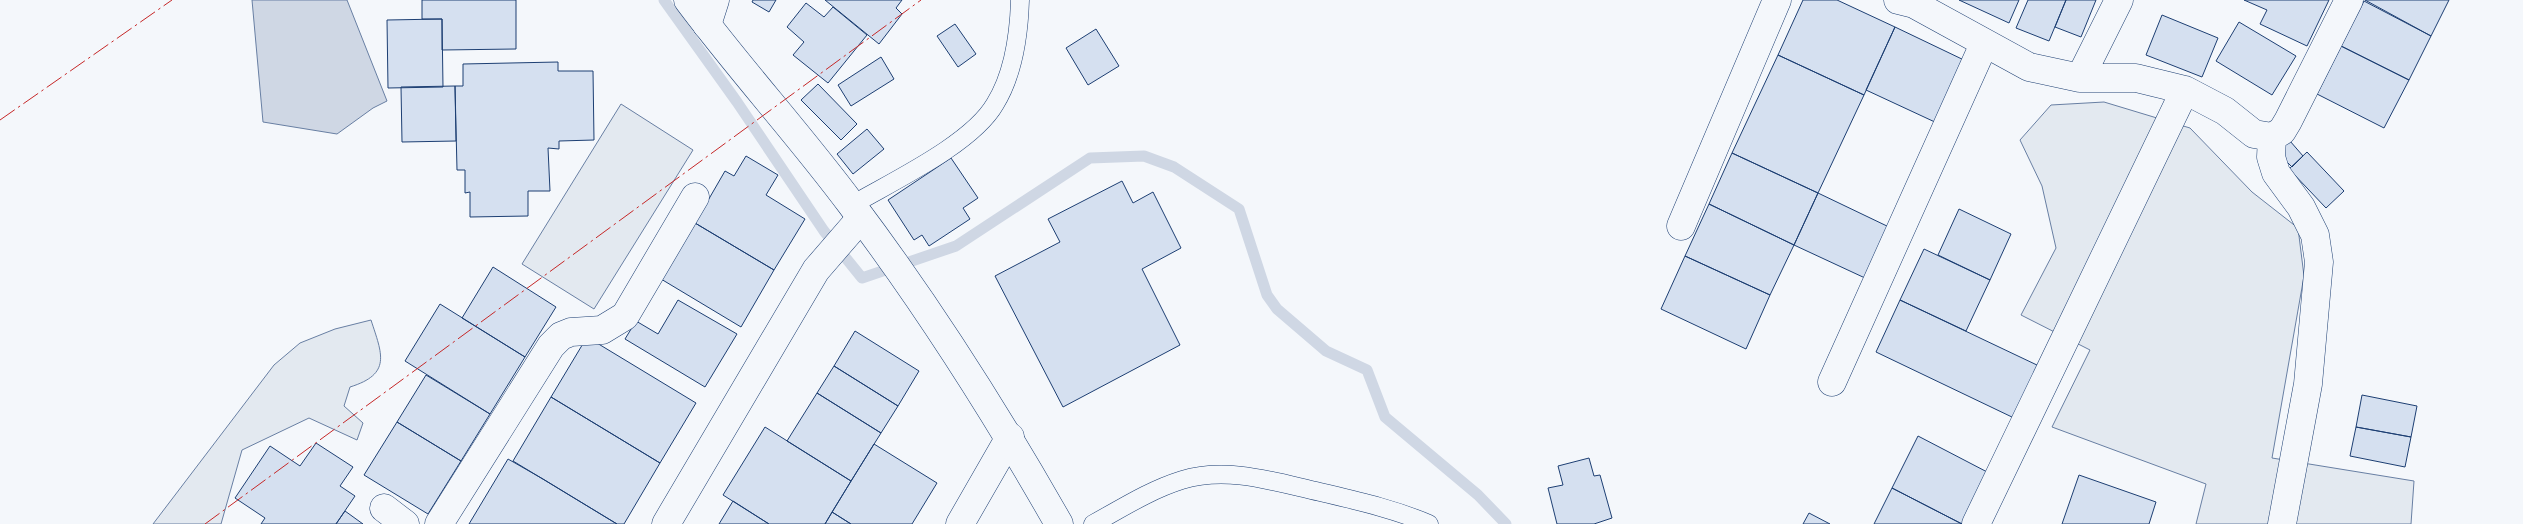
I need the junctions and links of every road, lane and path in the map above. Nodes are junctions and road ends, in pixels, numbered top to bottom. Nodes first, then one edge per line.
1 (688, 0) edge
2 (1020, 0) edge
3 (1777, 0) edge
4 (2119, 0) edge
5 (2349, 0) edge
6 (1909, 1) edge
7 (711, 13) edge
8 (1984, 44) junction
9 (2080, 78) junction
10 (2186, 90) junction
11 (2272, 137) junction
12 (695, 197) dead end
13 (852, 220) junction
14 (1682, 226) dead end
15 (1832, 382) dead end
16 (1010, 437) junction
17 (438, 524) edge
18 (666, 524) edge
19 (960, 524) edge
20 (1059, 524) edge
21 (1093, 524) edge
22 (1429, 524) edge
23 (1976, 524) edge
24 (2282, 524) edge

1 - 7 street
2 - 13 lane
3 - 14 street
4 - 9 street
5 - 11 street
6 - 8 street
7 - 13 street
8 - 9 street
8 - 15 street
9 - 10 street
10 - 11 street
10 - 23 street
11 - 24 street
12 - 17 street
13 - 16 street
13 - 18 street
16 - 19 street
16 - 20 street
21 - 22 lane

